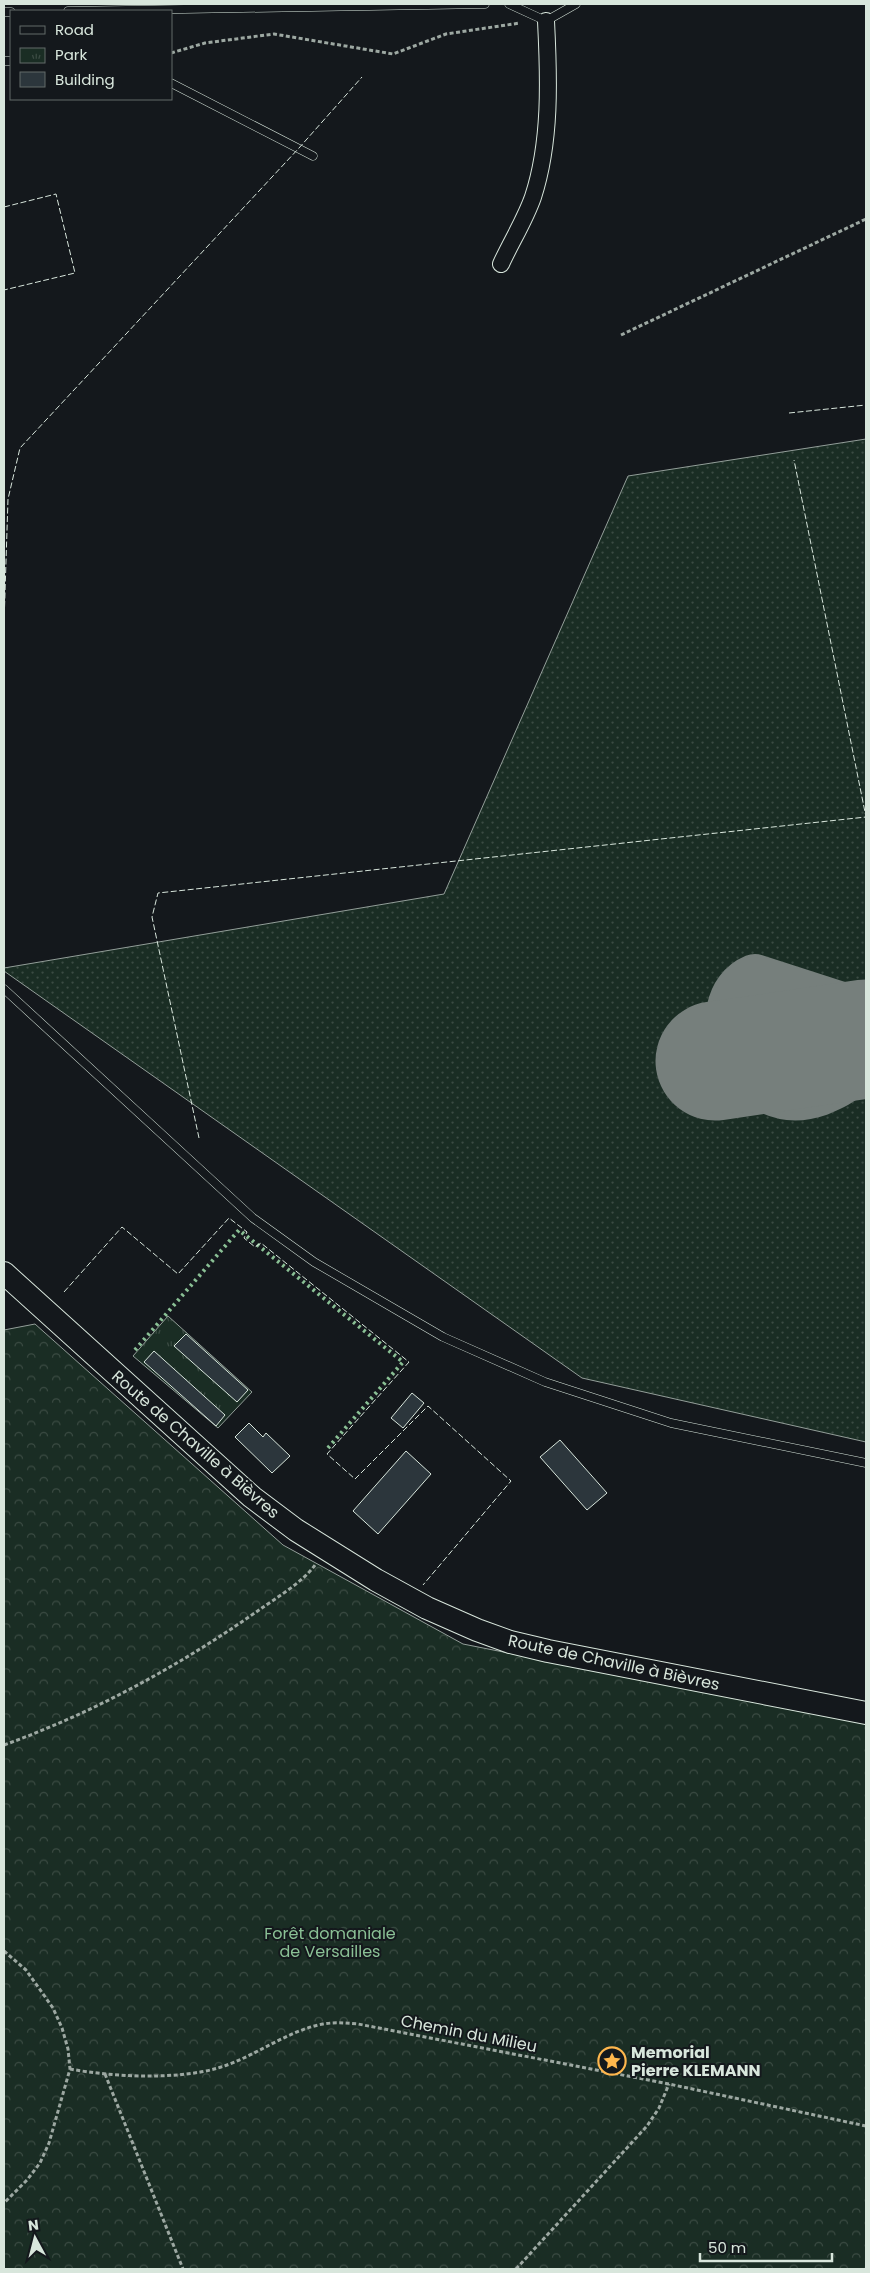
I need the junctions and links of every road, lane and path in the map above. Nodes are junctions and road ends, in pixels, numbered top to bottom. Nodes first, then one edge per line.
1 (485, 4) edge
2 (509, 4) edge
3 (576, 4) edge
4 (128, 10) edge
5 (546, 21) junction
6 (172, 53) edge
7 (172, 83) edge
8 (313, 156) dead end
9 (866, 219) edge
10 (501, 264) dead end
11 (622, 335) dead end
12 (4, 989) edge
13 (4, 1273) edge
14 (866, 1463) edge
15 (326, 1550) junction
16 (866, 1713) edge
17 (4, 1745) edge
18 (4, 1951) edge
19 (70, 2069) junction
20 (104, 2074) junction
21 (670, 2084) junction
22 (866, 2126) edge
23 (4, 2203) edge
24 (183, 2269) edge
25 (516, 2269) edge

1 - 4 lane
2 - 5 lane
3 - 5 lane
5 - 6 path
5 - 10 street
7 - 8 lane
9 - 11 path
12 - 14 lane
13 - 15 main road, Route de Chaville à Bièvres
15 - 16 main road, Route de Chaville à Bièvres
15 - 17 path
18 - 19 path
19 - 20 path, Chemin du Milieu
19 - 23 path
20 - 21 path, Chemin du Milieu
20 - 24 path
21 - 22 path, Chemin du Milieu
21 - 25 path

